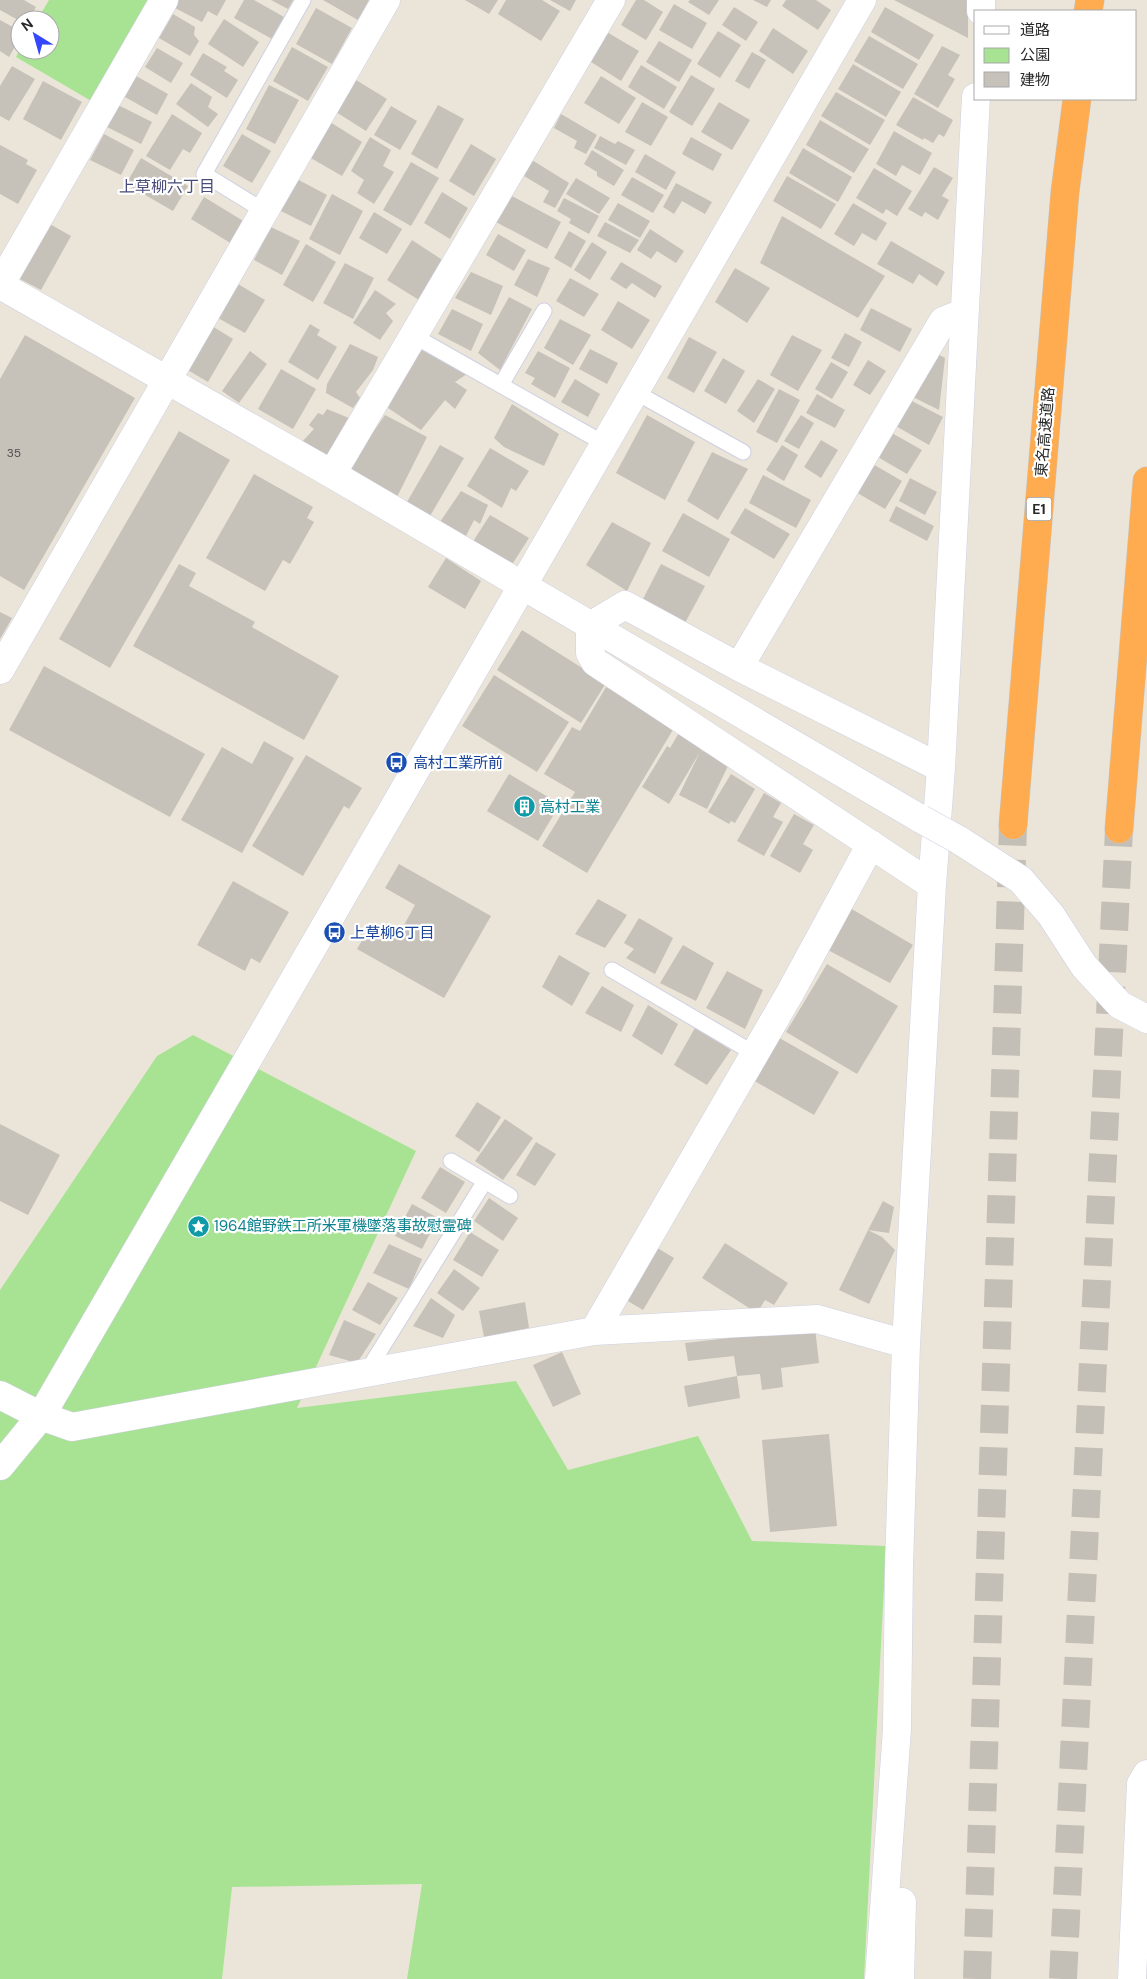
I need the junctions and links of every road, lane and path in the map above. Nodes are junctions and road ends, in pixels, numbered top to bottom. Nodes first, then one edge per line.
1 (164, 0) edge
2 (303, 0) edge
3 (386, 0) edge
4 (611, 0) edge
5 (862, 0) edge
6 (976, 100) edge
7 (1070, 100) edge
8 (1077, 100) edge
9 (1065, 192) junction
10 (264, 212) junction
11 (544, 310) dead end
12 (963, 313) junction
13 (414, 336) junction
14 (167, 379) junction
15 (501, 385) junction
16 (635, 392) junction
17 (605, 444) junction
18 (743, 452) dead end
19 (332, 474) junction
20 (1147, 481) edge
21 (522, 586) junction
22 (590, 626) junction
23 (739, 667) junction
24 (0, 670) edge
25 (941, 768) junction
26 (1013, 826) tunnel mouth
27 (1119, 829) tunnel mouth
28 (871, 844) junction
29 (932, 885) junction
30 (612, 970) dead end
31 (1147, 1019) edge
32 (755, 1054) junction
33 (452, 1161) dead end
34 (485, 1181) junction
35 (510, 1196) dead end
36 (594, 1331) junction
37 (906, 1344) junction
38 (366, 1373) junction
39 (0, 1395) edge
40 (41, 1416) junction
41 (0, 1466) edge
42 (1147, 1774) edge
43 (891, 1818) junction
44 (879, 1979) edge
45 (900, 1979) edge
46 (1132, 1979) edge

1 - 14 street
2 - 10 lane
3 - 10 street
4 - 13 street
5 - 16 street
6 - 12 street
7 - 9 lane
8 - 9 highway, 東名高速道路 / E1
9 - 26 highway, 東名高速道路 / E1
10 - 14 street
11 - 15 lane
12 - 23 street
12 - 25 street
13 - 15 lane
13 - 19 street
14 - 19 street
14 - 24 street
15 - 17 lane
16 - 17 street
16 - 18 lane
17 - 21 street
19 - 21 street
20 - 27 highway
21 - 22 street
21 - 40 street
22 - 23 street
22 - 28 street
22 - 31 street, bridge
23 - 25 street
25 - 29 street
28 - 29 street
28 - 32 street
29 - 37 street
30 - 32 lane
32 - 36 street
33 - 34 lane
34 - 35 lane
34 - 38 lane
36 - 37 street
36 - 38 street
37 - 43 street
38 - 40 street
39 - 40 street
40 - 41 street
42 - 46 street
43 - 44 street
43 - 45 street

